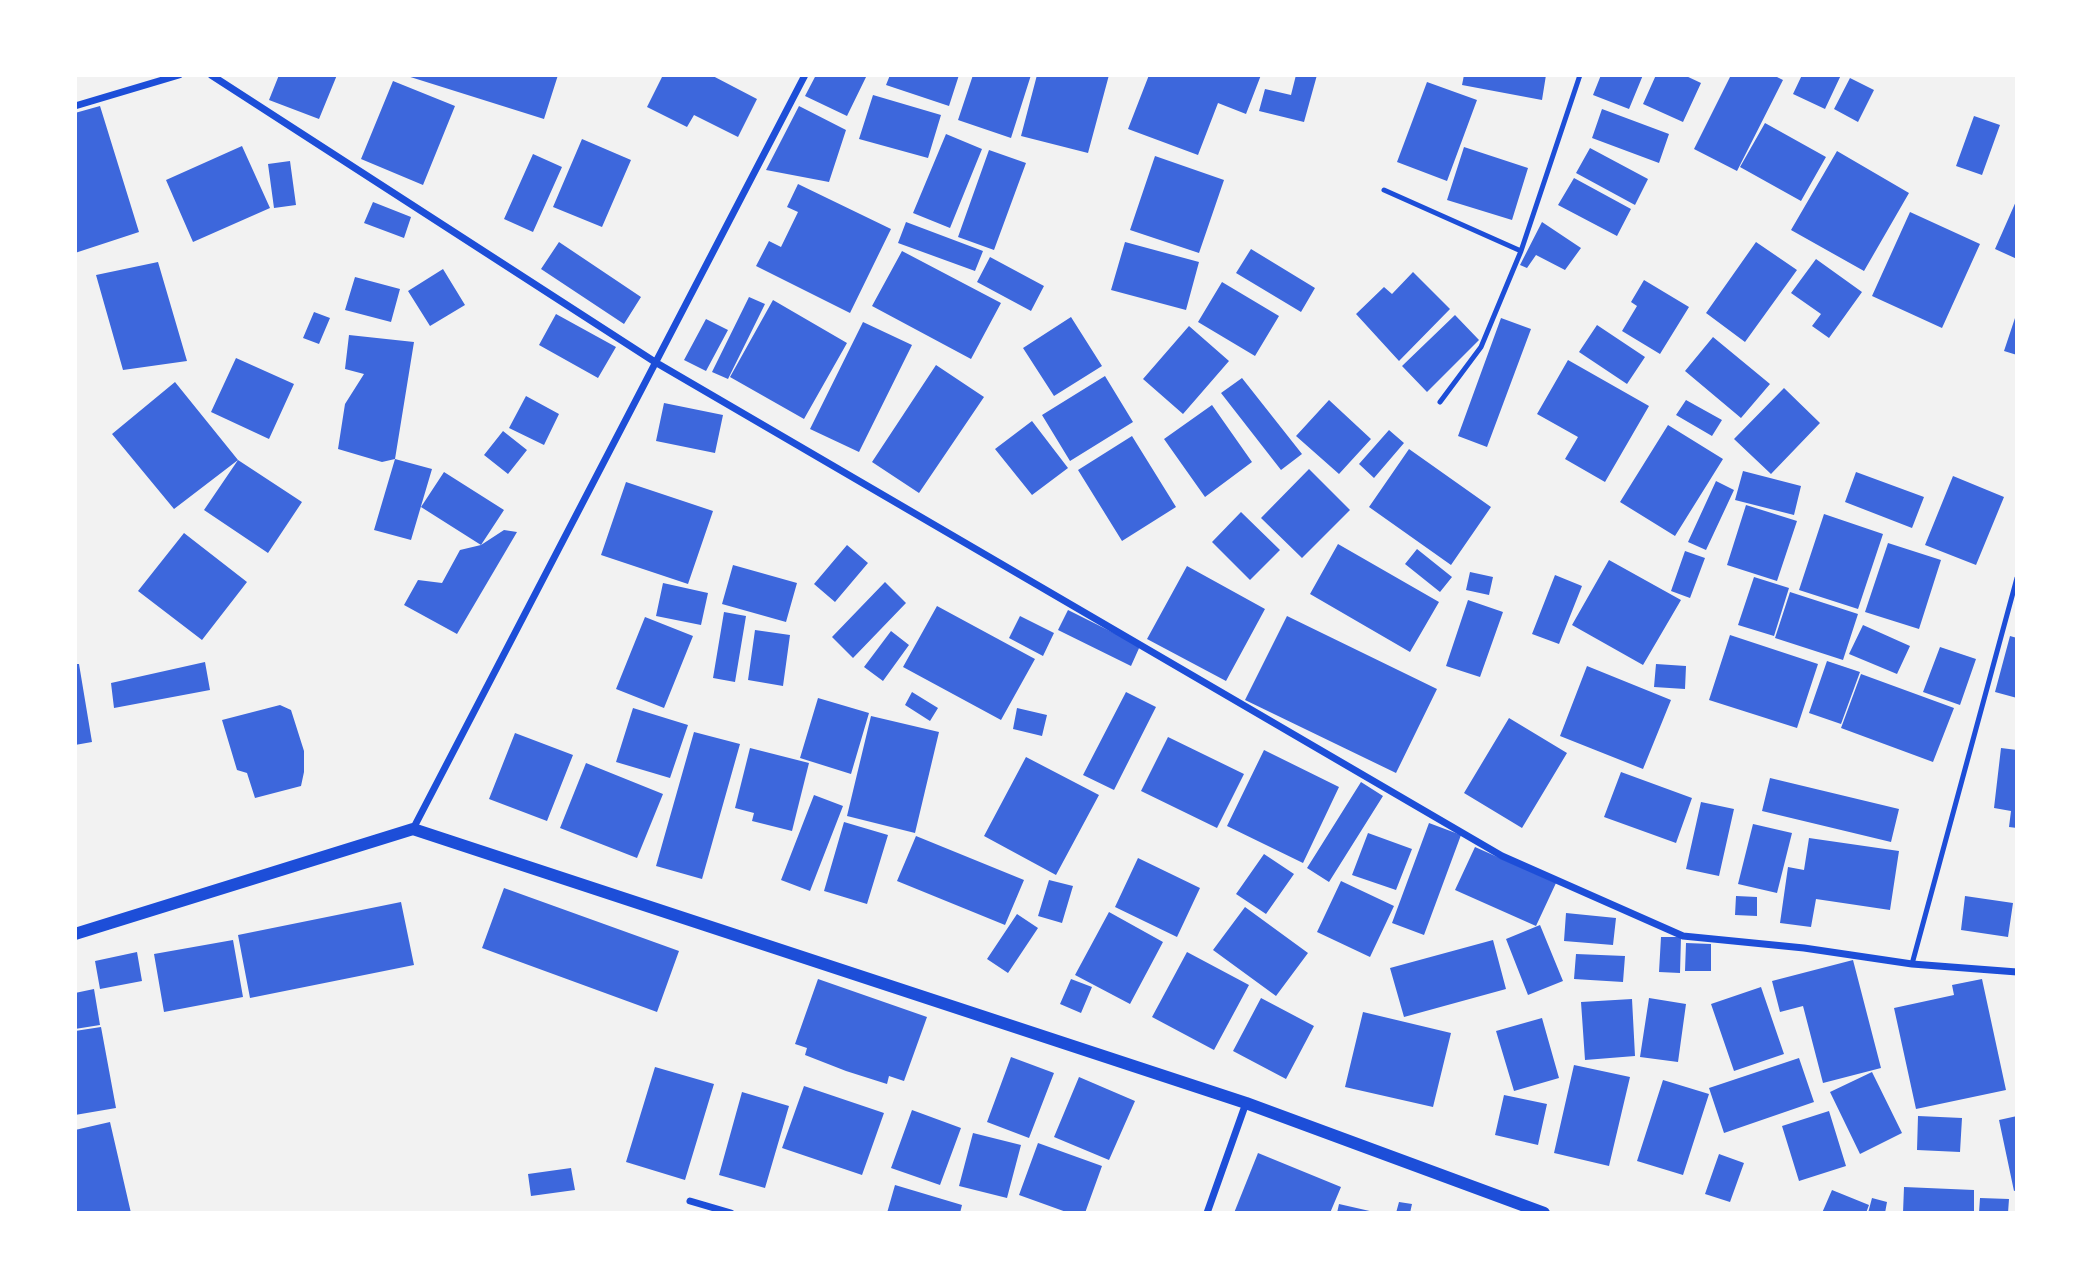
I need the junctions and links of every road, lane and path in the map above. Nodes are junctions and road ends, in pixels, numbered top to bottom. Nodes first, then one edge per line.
1 (179, 75) edge
2 (211, 75) edge
3 (805, 75) edge
4 (1580, 75) edge
5 (75, 106) edge
6 (1384, 190) dead end
7 (1521, 251) junction
8 (655, 362) junction
9 (1440, 402) dead end
10 (2017, 578) edge
11 (413, 829) junction
12 (75, 934) edge
13 (1912, 964) junction
14 (2017, 972) edge
15 (1246, 1104) junction
16 (690, 1201) dead end
17 (731, 1213) edge
18 (1207, 1213) edge
19 (1542, 1213) edge

1 - 5 street
2 - 8 street
3 - 8 street
4 - 7 lane
6 - 7 lane
7 - 9 lane
8 - 11 street
8 - 13 street
10 - 13 lane
11 - 12 street
11 - 15 street
13 - 14 street
15 - 18 street
15 - 19 street
16 - 17 street

